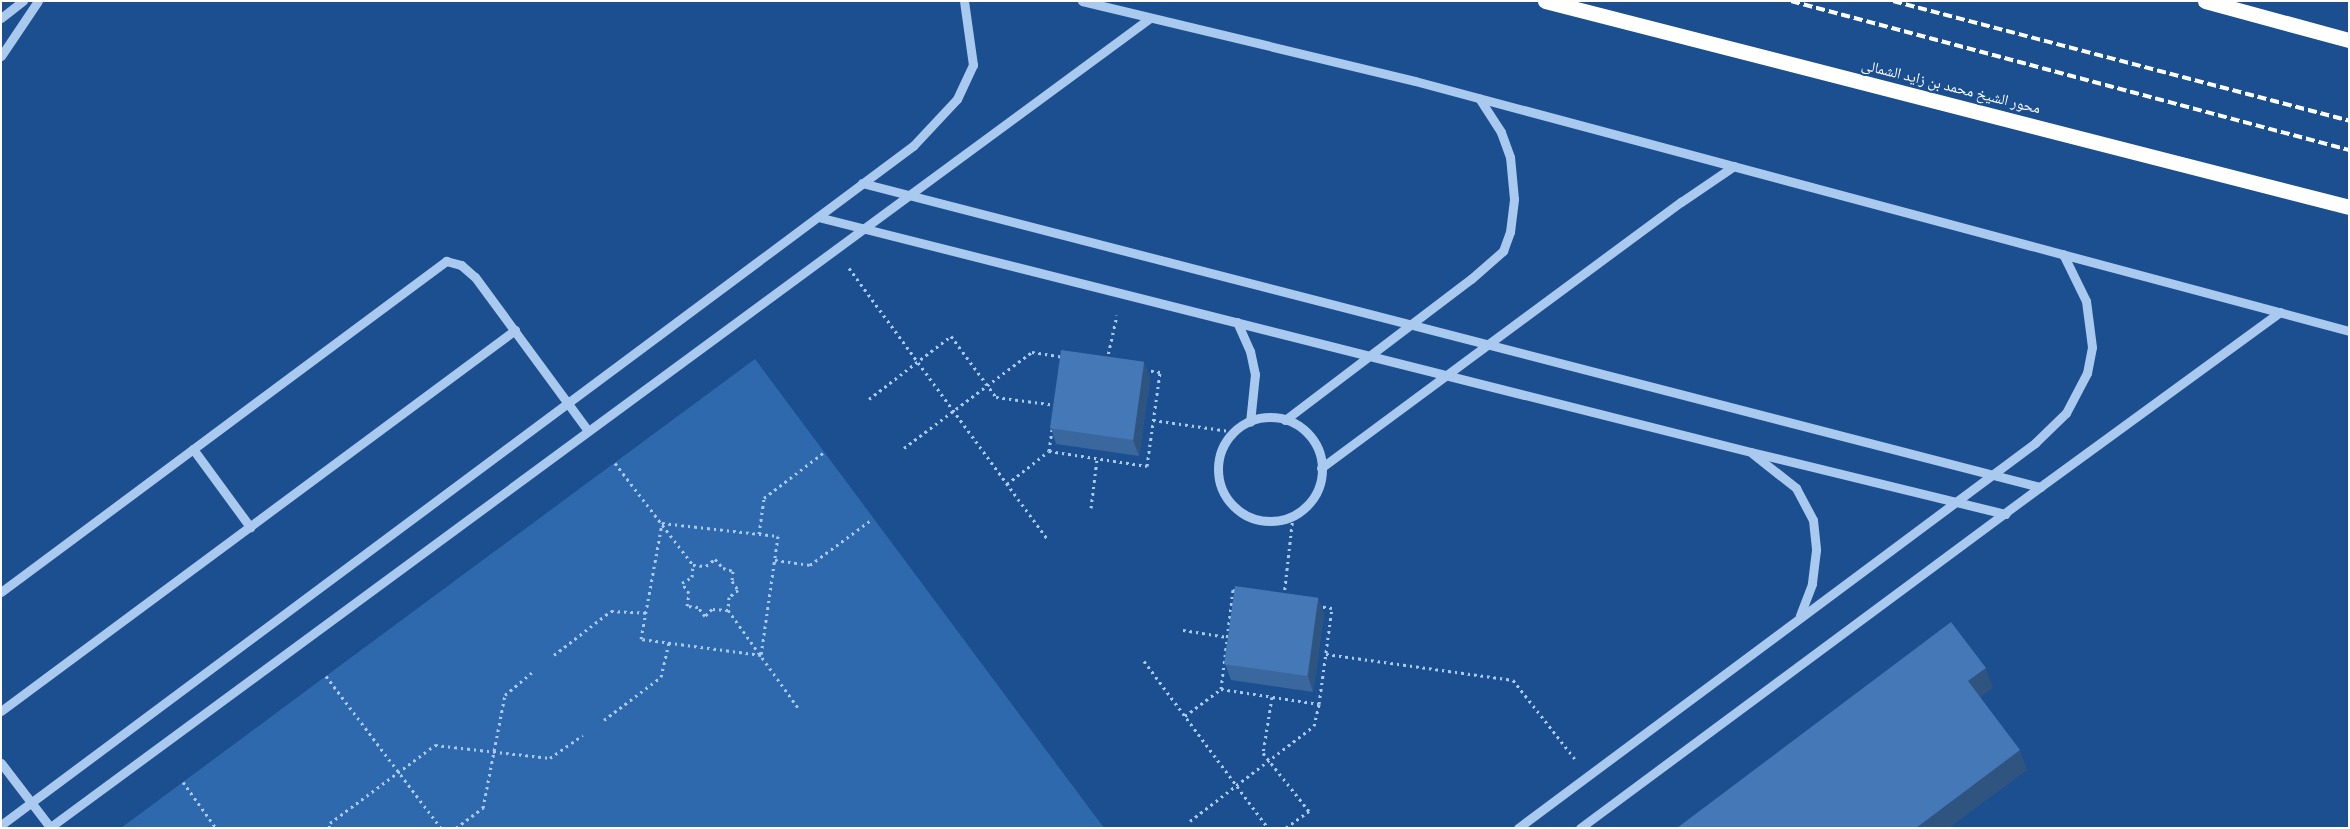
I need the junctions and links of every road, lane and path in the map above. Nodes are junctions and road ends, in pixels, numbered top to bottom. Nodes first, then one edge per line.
1 (23, 1) edge
2 (38, 1) edge
3 (964, 1) edge
4 (1082, 1) edge
5 (1545, 1) edge
6 (2205, 1) edge
7 (1, 18) edge
8 (1150, 18) junction
9 (2349, 40) edge
10 (1, 56) edge
11 (1479, 98) junction
12 (1734, 166) junction
13 (862, 183) junction
14 (910, 194) junction
15 (2349, 207) edge
16 (818, 217) junction
17 (864, 228) junction
18 (835, 249) junction
19 (2063, 254) junction
20 (1122, 293) junction
21 (2280, 312) junction
22 (1237, 322) junction
23 (1411, 325) junction
24 (515, 330) junction
25 (2349, 331) edge
26 (1489, 345) junction
27 (1370, 356) junction
28 (1063, 357) junction
29 (1072, 358) edge
30 (918, 362) junction
31 (1106, 364) edge
32 (1062, 367) edge
33 (1142, 369) edge
34 (1447, 375) junction
35 (987, 385) junction
36 (1057, 396) edge
37 (869, 399) dead end
38 (568, 402) junction
39 (1056, 405) junction
40 (954, 411) junction
41 (1054, 414) edge
42 (1153, 420) junction
43 (1285, 420) junction
44 (1250, 422) junction
45 (1053, 424) edge
46 (588, 431) junction
47 (1234, 431) junction
48 (194, 448) junction
49 (904, 448) dead end
50 (1049, 451) junction
51 (1751, 452) junction
52 (823, 453) dead end
53 (1097, 458) junction
54 (614, 463) dead end
55 (1321, 468) junction
56 (1991, 475) junction
57 (1007, 484) junction
58 (2040, 487) junction
59 (1954, 503) junction
60 (1091, 508) dead end
61 (2006, 514) junction
62 (1293, 516) junction
63 (871, 520) dead end
64 (662, 523) junction
65 (250, 527) junction
66 (759, 534) junction
67 (1048, 540) dead end
68 (775, 560) junction
69 (693, 565) junction
70 (1, 592) edge
71 (1242, 592) edge
72 (1283, 600) edge
73 (1312, 604) edge
74 (728, 610) junction
75 (646, 612) junction
76 (1800, 617) junction
77 (1183, 630) dead end
78 (1227, 637) junction
79 (669, 643) junction
80 (1326, 654) junction
81 (554, 655) dead end
82 (761, 655) junction
83 (1144, 661) dead end
84 (534, 671) dead end
85 (326, 676) dead end
86 (1221, 689) junction
87 (1272, 697) junction
88 (1318, 704) junction
89 (799, 709) dead end
90 (1, 711) edge
91 (1184, 716) junction
92 (604, 720) dead end
93 (582, 735) dead end
94 (494, 752) junction
95 (1269, 760) junction
96 (1, 764) edge
97 (398, 772) junction
98 (1587, 775) junction
99 (183, 782) dead end
100 (1236, 786) junction
101 (31, 803) junction
102 (1190, 821) dead end
103 (1, 825) edge
104 (50, 828) edge
105 (216, 828) edge
106 (329, 828) edge
107 (441, 828) edge
108 (456, 828) edge
109 (1268, 828) edge
110 (1286, 828) edge
111 (1518, 828) edge
112 (1580, 828) edge

1 - 7 street
2 - 10 street
3 - 13 street
4 - 8 street
5 - 15 highway, محور الشيخ محمد بن زايد الشمالى
6 - 9 highway
8 - 11 street
8 - 14 street
11 - 12 street
11 - 23 street
12 - 19 street
12 - 26 street
13 - 14 street
13 - 16 street
14 - 17 street
14 - 23 street
16 - 17 street
16 - 38 street
17 - 18 street
17 - 20 street
18 - 30 path
18 - 46 street
19 - 21 street
19 - 56 street
20 - 22 street
20 - 31 path
21 - 25 street
21 - 58 street
22 - 27 street
22 - 44 street
23 - 26 street
23 - 27 street
24 - 38 street
24 - 48 street
24 - 65 street
26 - 34 street
26 - 56 street
27 - 34 street
27 - 43 street
28 - 29 path
28 - 32 path
28 - 35 path
30 - 35 path
30 - 37 path
30 - 40 path
33 - 42 path
34 - 51 street
34 - 55 street
35 - 39 path
35 - 40 path
36 - 39 path
38 - 46 street
38 - 101 street
39 - 41 path
40 - 49 path
40 - 57 path
42 - 47 path
42 - 53 path
43 - 44 street
43 - 55 street
44 - 47 street
45 - 50 path
46 - 104 street
47 - 62 street
48 - 65 street
48 - 70 street
50 - 53 path
50 - 57 path
51 - 59 street
51 - 76 street
52 - 66 path
53 - 60 path
54 - 64 path
55 - 62 street
56 - 58 street
56 - 59 street
57 - 67 path
58 - 61 street
59 - 61 street
59 - 76 street
61 - 112 street
62 - 72 path
63 - 68 path
64 - 66 path
64 - 69 path
64 - 75 path
65 - 90 street
66 - 68 path
68 - 82 path
69 - 74 path
69 - 74 path
71 - 78 path
73 - 80 path
74 - 82 path
75 - 79 path
75 - 81 path
76 - 98 street
77 - 78 path
78 - 86 path
79 - 82 path
79 - 92 path
80 - 88 path
80 - 98 path
82 - 89 path
83 - 91 path
84 - 94 path
85 - 97 path
86 - 87 path
86 - 91 path
87 - 88 path
87 - 95 path
88 - 95 path
91 - 100 path
93 - 94 path
94 - 97 path
94 - 108 path
95 - 100 path
95 - 110 path
96 - 101 street
97 - 106 path
97 - 107 path
98 - 111 street
99 - 105 path
100 - 102 path
100 - 109 path
101 - 103 street
101 - 104 street

